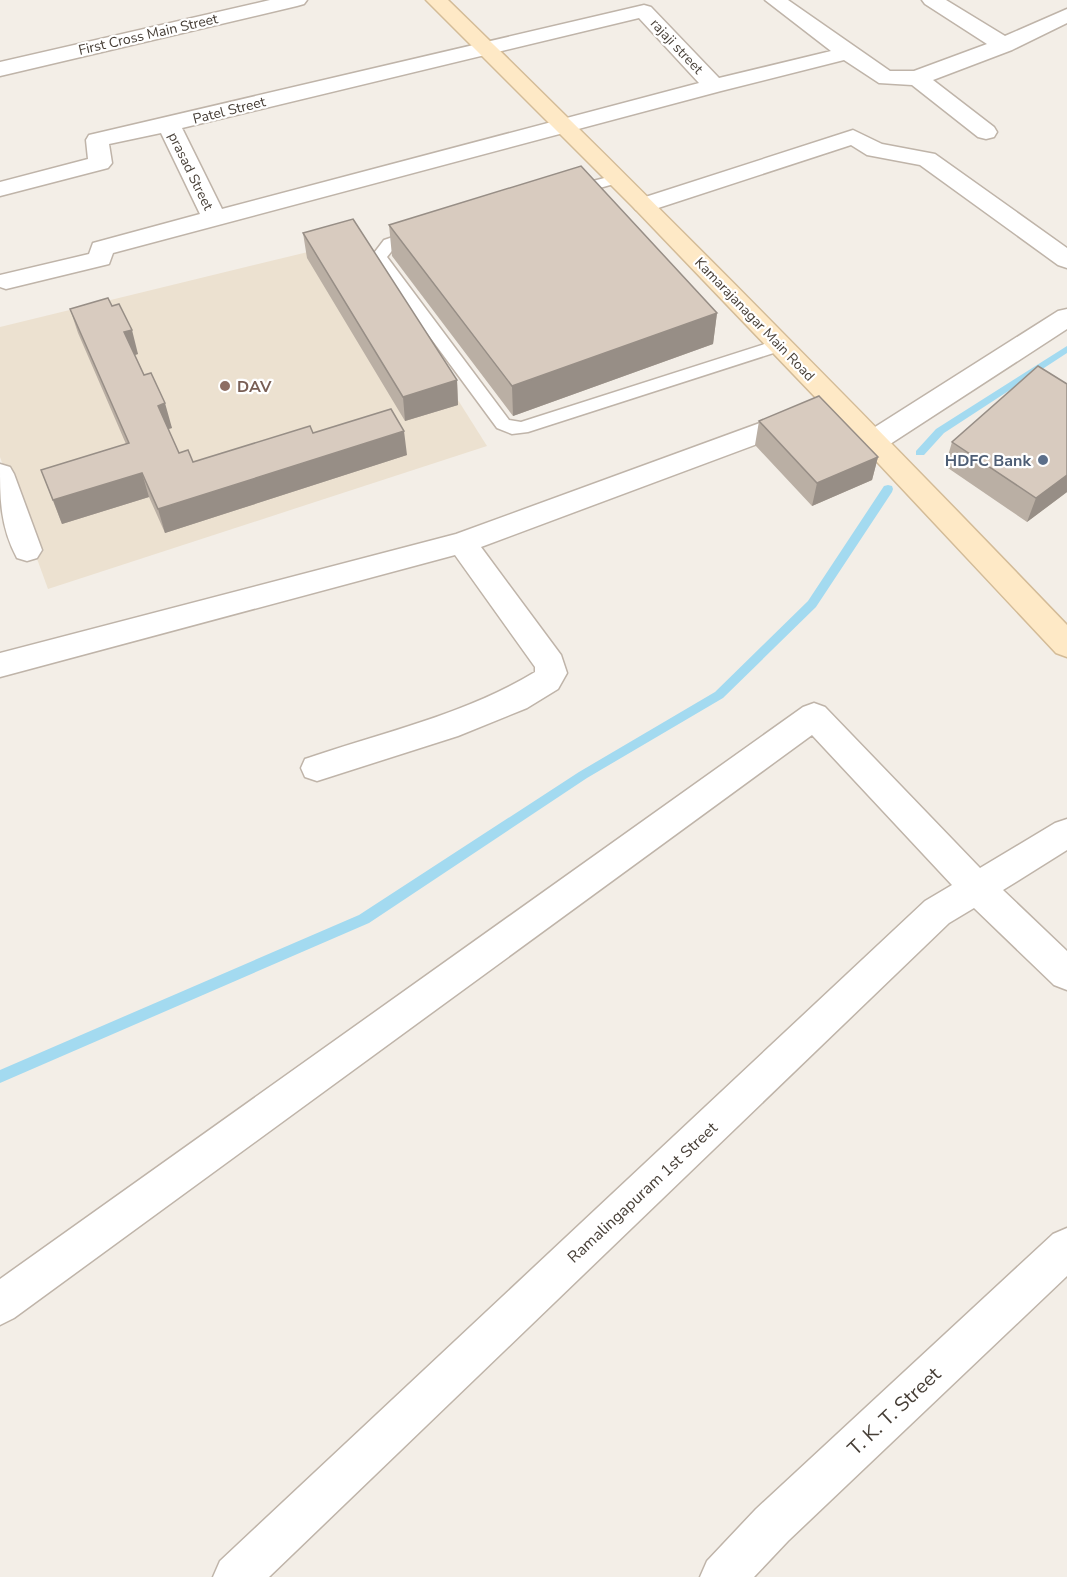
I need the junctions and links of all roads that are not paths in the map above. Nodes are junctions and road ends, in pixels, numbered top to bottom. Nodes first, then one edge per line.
1 (297, 0) edge
2 (436, 0) edge
3 (776, 0) edge
4 (932, 0) edge
5 (1067, 15) edge
6 (1004, 45) junction
7 (483, 47) junction
8 (848, 53) junction
9 (0, 69) edge
10 (917, 78) junction
11 (714, 86) junction
12 (169, 125) junction
13 (561, 126) junction
14 (986, 132) dead end
15 (616, 179) junction
16 (0, 189) edge
17 (554, 196) edge
18 (644, 206) junction
19 (214, 218) junction
20 (433, 230) edge
21 (1067, 260) edge
22 (6, 281) dead end
23 (1067, 317) edge
24 (780, 345) junction
25 (836, 403) junction
26 (874, 441) junction
27 (0, 474) edge
28 (462, 543) junction
29 (27, 550) dead end
30 (1067, 645) edge
31 (0, 665) edge
32 (317, 768) dead end
33 (1067, 833) edge
34 (977, 888) junction
35 (1067, 974) edge
36 (1067, 1248) edge
37 (0, 1304) edge
38 (236, 1577) edge
39 (723, 1577) edge

1 - 9 street, First Cross Main Street
2 - 7 main road, Kamarajanagar Main Road
3 - 8 street
4 - 6 street
5 - 6 street
6 - 10 street
7 - 11 street, rajaji street
7 - 12 street, Patel Street
7 - 13 main road, Kamarajanagar Main Road
8 - 10 street
8 - 11 street
10 - 14 street
11 - 13 street, rajaji street
12 - 16 street, Patel Street
12 - 19 street, prasad Street
13 - 15 main road, Kamarajanagar Main Road
13 - 19 street, rajaji street
15 - 17 lane
15 - 18 main road, Kamarajanagar Main Road
18 - 21 street
18 - 24 main road, Kamarajanagar Main Road
19 - 22 street, rajaji street
20 - 24 lane
23 - 26 street
24 - 25 main road, Kamarajanagar Main Road
25 - 26 main road, Kamarajanagar Main Road
25 - 28 street
26 - 30 main road, Kamarajanagar Main Road
27 - 29 street
28 - 31 street
28 - 32 street
33 - 34 street, Ramalingapuram 1st Street
34 - 35 street
34 - 37 street
34 - 38 street, Ramalingapuram 1st Street
36 - 39 street, T. K. T. Street

